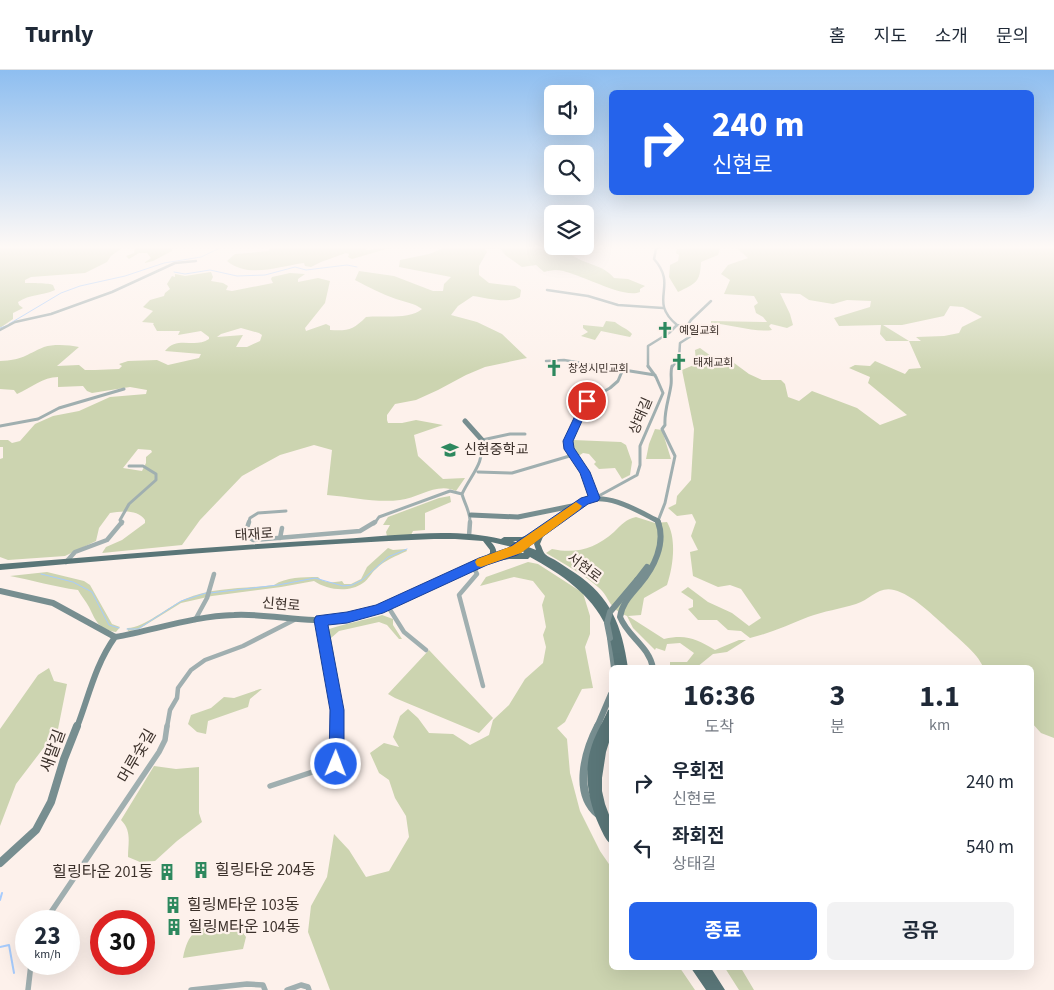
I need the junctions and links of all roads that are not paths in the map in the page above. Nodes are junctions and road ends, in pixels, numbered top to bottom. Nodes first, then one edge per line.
1 (118, 289) edge
2 (664, 289) edge
3 (547, 290) dead end
4 (711, 301) dead end
5 (663, 308) junction
6 (678, 325) junction
7 (685, 329) junction
8 (0, 330) edge
9 (546, 361) dead end
10 (623, 369) junction
11 (654, 375) junction
12 (124, 389) dead end
13 (661, 390) junction
14 (669, 391) junction
15 (465, 421) dead end
16 (0, 426) edge
17 (525, 434) dead end
18 (482, 440) junction
19 (573, 455) junction
20 (129, 466) dead end
21 (478, 472) junction
22 (462, 494) junction
23 (595, 498) junction
24 (579, 504) junction
25 (286, 511) dead end
26 (554, 511) junction
27 (471, 515) junction
28 (563, 517) junction
29 (658, 521) junction
30 (282, 528) dead end
31 (542, 532) junction
32 (468, 536) junction
33 (442, 537) junction
34 (280, 538) junction
35 (484, 539) junction
36 (509, 545) joint
37 (519, 548) junction
38 (659, 548) junction
39 (539, 556) junction
40 (483, 561) junction
41 (66, 562) junction
42 (473, 566) junction
43 (0, 569) edge
44 (214, 574) dead end
45 (0, 592) edge
46 (387, 605) junction
47 (296, 619) junction
48 (195, 620) junction
49 (320, 620) junction
50 (115, 637) junction
51 (426, 650) dead end
52 (614, 665) edge
53 (618, 665) edge
54 (624, 665) edge
55 (653, 665) edge
56 (483, 686) dead end
57 (609, 699) edge
58 (609, 718) edge
59 (609, 732) edge
60 (270, 786) dead end
61 (599, 815) junction
62 (609, 826) edge
63 (609, 835) edge
64 (0, 863) edge
65 (51, 910) edge
66 (697, 970) edge
67 (706, 970) edge
68 (31, 975) edge
69 (28, 990) edge
70 (191, 990) edge
71 (265, 990) edge
72 (287, 990) edge
73 (309, 990) edge
74 (712, 990) edge
75 (720, 990) edge

1 - 8 street
2 - 5 street
3 - 5 street
4 - 7 street
5 - 6 street
6 - 7 street
6 - 11 street, 상태길
7 - 14 street
9 - 10 street
10 - 11 street
10 - 19 street
11 - 13 street, 상태길
12 - 16 street
13 - 14 street
13 - 23 street, 상태길
14 - 29 street
15 - 18 main road
17 - 18 street
18 - 21 street
19 - 21 street
19 - 23 street
20 - 41 street
21 - 22 street
22 - 27 street
22 - 34 street
23 - 24 main road, 신현로
23 - 29 main road
24 - 26 main road
24 - 28 main road, 신현로
25 - 34 street
26 - 27 main road
26 - 28 main road
27 - 32 street
28 - 31 main road, 신현로
29 - 38 main road
30 - 34 street
31 - 35 main road
31 - 37 main road, 신현로
31 - 39 main road
32 - 33 main road
32 - 35 main road
33 - 35 main road, 태재로
33 - 41 main road, 태재로
35 - 36 main road, 태재로
35 - 40 main road
35 - 43 main road, 태재로
36 - 37 main road, 서현로
37 - 39 main road, 서현로
37 - 40 main road, 신현로
38 - 52 main road, bridge
38 - 55 main road
39 - 40 main road
39 - 53 main road, 서현로
39 - 54 main road, 서현로
40 - 42 main road, 신현로
41 - 43 main road, 태재로
42 - 46 main road, 신현로
42 - 56 street
44 - 48 street
45 - 50 main road
46 - 49 main road, 신현로
46 - 51 street
47 - 48 main road, 신현로
47 - 49 main road, 신현로
47 - 65 street, 머루숯길
48 - 50 main road, 신현로
49 - 60 street
50 - 64 main road, 새말길
57 - 61 main road
58 - 61 main road
59 - 62 main road
61 - 63 main road
66 - 74 main road
67 - 75 main road
68 - 69 street
70 - 71 street
72 - 73 street

